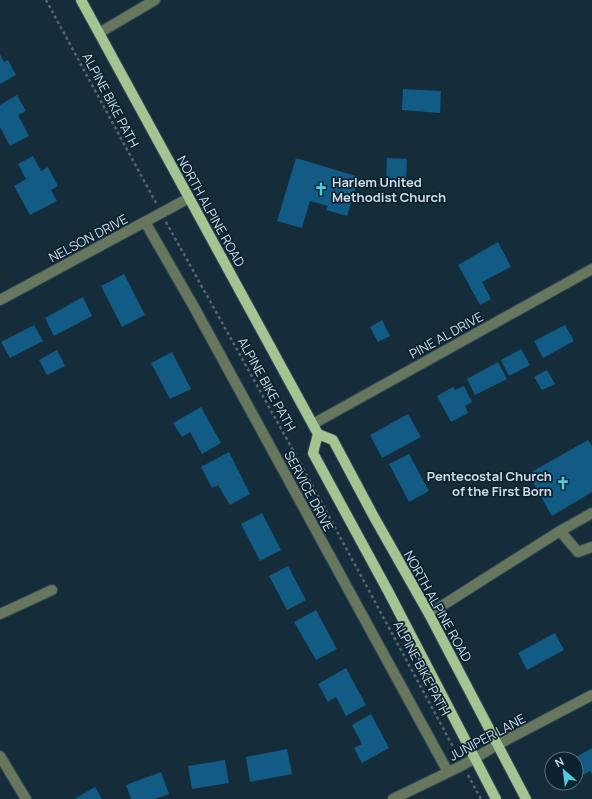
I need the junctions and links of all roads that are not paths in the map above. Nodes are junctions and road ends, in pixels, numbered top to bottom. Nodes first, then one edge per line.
1 (81, 0) edge
2 (155, 0) edge
3 (99, 33) junction
4 (189, 198) junction
5 (144, 222) junction
6 (592, 269) edge
7 (0, 300) edge
8 (313, 424) junction
9 (318, 434) junction
10 (592, 513) edge
11 (560, 531) junction
12 (592, 547) edge
13 (52, 590) dead end
14 (0, 614) edge
15 (429, 614) junction
16 (592, 695) edge
17 (497, 745) junction
18 (0, 756) edge
19 (475, 758) junction
20 (448, 772) junction
21 (26, 799) edge
22 (393, 799) edge
23 (495, 799) edge
24 (526, 799) edge

1 - 3 main road, NORTH ALPINE ROAD
2 - 3 street
3 - 4 main road, NORTH ALPINE ROAD
4 - 5 street, NELSON DRIVE
4 - 8 main road, NORTH ALPINE ROAD
5 - 7 street, NELSON DRIVE
5 - 20 street, SERVICE DRIVE
6 - 8 street, PINE AL DRIVE
8 - 9 main road, NORTH ALPINE ROAD
9 - 15 main road, NORTH ALPINE ROAD
9 - 19 main road
10 - 11 street
11 - 12 street
11 - 15 street
13 - 14 street
15 - 17 main road, NORTH ALPINE ROAD
16 - 17 street, JUNIPER LANE
17 - 19 street, JUNIPER LANE
17 - 24 main road, NORTH ALPINE ROAD
18 - 21 street
19 - 20 street, JUNIPER LANE
19 - 23 main road
20 - 22 street, JUNIPER LANE

